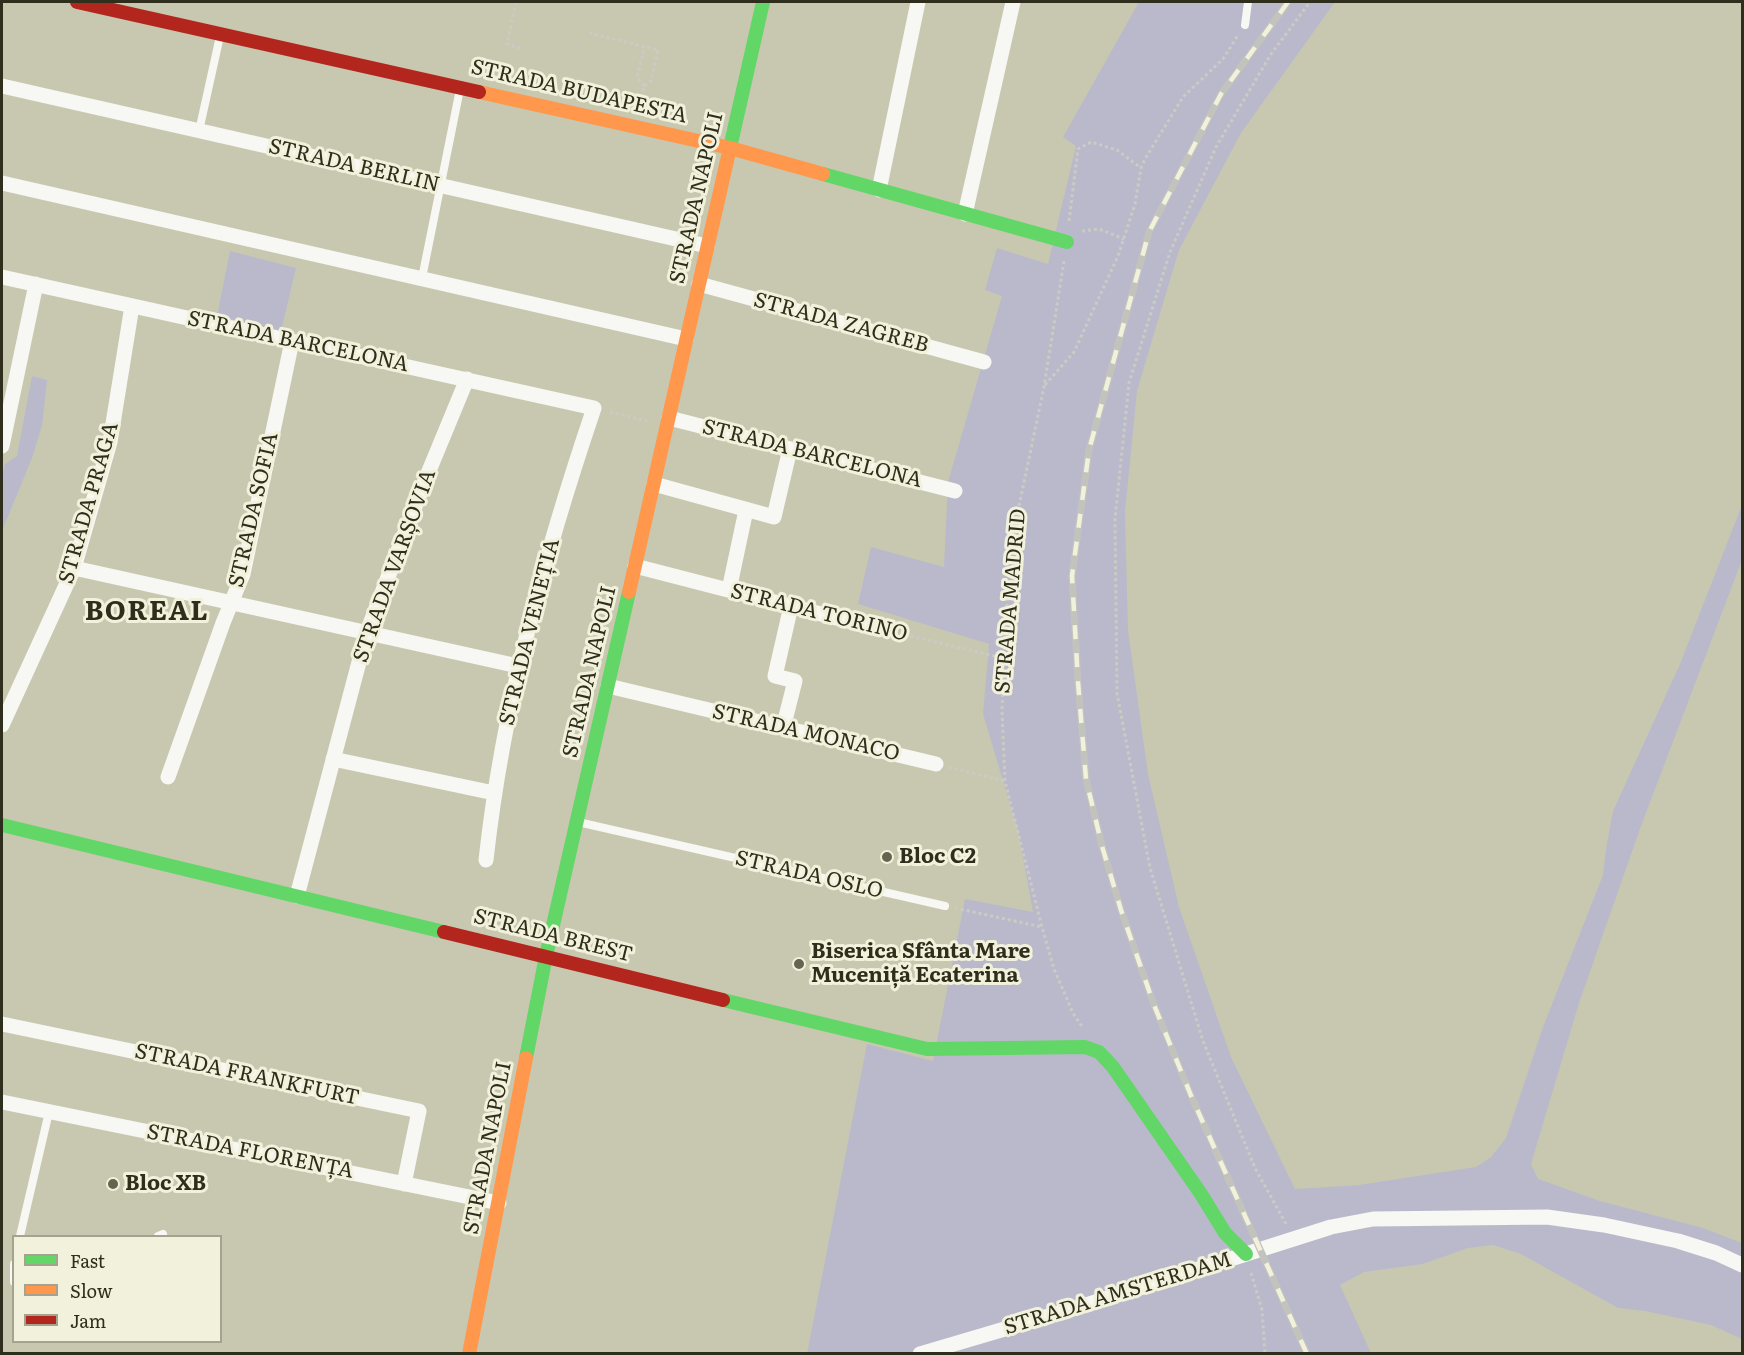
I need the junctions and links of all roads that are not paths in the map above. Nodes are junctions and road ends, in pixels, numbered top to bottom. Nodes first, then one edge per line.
1 (77, 2) edge
2 (762, 2) edge
3 (918, 2) edge
4 (1013, 2) edge
5 (1248, 2) edge
6 (1245, 25) road end
7 (221, 34) junction
8 (2, 86) edge
9 (460, 87) junction
10 (199, 131) junction
11 (730, 148) junction
12 (2, 183) edge
13 (441, 186) junction
14 (879, 190) junction
15 (965, 214) junction
16 (1067, 242) road end
17 (707, 246) junction
18 (2, 277) edge
19 (422, 278) junction
20 (36, 284) junction
21 (699, 284) junction
22 (132, 306) junction
23 (686, 339) junction
24 (292, 341) junction
25 (984, 362) dead end
26 (466, 379) junction
27 (594, 408) joint
28 (668, 422) junction
29 (2, 446) edge
30 (790, 449) junction
31 (654, 483) junction
32 (955, 491) dead end
33 (746, 510) junction
34 (635, 566) junction
35 (74, 568) junction
36 (729, 590) junction
37 (231, 603) junction
38 (791, 606) junction
39 (879, 629) road end
40 (366, 632) junction
41 (518, 666) junction
42 (608, 686) junction
43 (2, 725) edge
44 (783, 728) junction
45 (333, 759) junction
46 (936, 764) road end
47 (168, 777) dead end
48 (494, 793) junction
49 (577, 822) junction
50 (2, 825) edge
51 (486, 860) dead end
52 (297, 896) junction
53 (945, 906) road end
54 (546, 956) junction
55 (2, 1024) edge
56 (2, 1102) edge
57 (49, 1112) junction
58 (404, 1184) junction
59 (499, 1203) junction
60 (20, 1235) edge
61 (1246, 1254) junction
62 (1743, 1265) edge
63 (469, 1353) edge
64 (920, 1353) edge

1 - 7 street, STRADA BUDAPESTA
2 - 11 street, STRADA NAPOLI
3 - 14 street
4 - 15 street
5 - 6 lane
7 - 9 street, STRADA BUDAPESTA
7 - 10 lane
8 - 10 street, STRADA BERLIN
9 - 11 street, STRADA BUDAPESTA
9 - 13 lane
10 - 13 street, STRADA BERLIN
11 - 14 street, STRADA BUDAPESTA
11 - 17 street, STRADA NAPOLI
12 - 19 street
13 - 17 street, STRADA BERLIN
13 - 19 lane
14 - 15 street, STRADA BUDAPESTA
15 - 16 street, STRADA BUDAPESTA
17 - 21 street, STRADA NAPOLI
18 - 20 street, STRADA BARCELONA
19 - 23 street
20 - 22 street, STRADA BARCELONA
20 - 29 street
21 - 23 street, STRADA NAPOLI
21 - 25 street, STRADA ZAGREB
22 - 24 street, STRADA BARCELONA
22 - 35 street, STRADA PRAGA
23 - 28 street, STRADA NAPOLI
24 - 26 street, STRADA BARCELONA
24 - 37 street, STRADA SOFIA
26 - 27 street, STRADA BARCELONA
26 - 40 street, STRADA VARȘOVIA
27 - 41 street, STRADA VENEȚIA
28 - 30 street, STRADA BARCELONA
28 - 31 street, STRADA NAPOLI
30 - 32 street, STRADA BARCELONA
30 - 33 street
31 - 33 street
31 - 34 street, STRADA NAPOLI
33 - 36 street
34 - 36 street, STRADA TORINO
34 - 42 street, STRADA NAPOLI
35 - 37 street
35 - 43 street, STRADA PRAGA
36 - 38 street, STRADA TORINO
37 - 40 street
37 - 47 street, STRADA SOFIA
38 - 39 street, STRADA TORINO
38 - 44 street
40 - 41 street
40 - 45 street, STRADA VARȘOVIA
41 - 48 street, STRADA VENEȚIA
42 - 44 street, STRADA MONACO
42 - 49 street, STRADA NAPOLI
44 - 46 street, STRADA MONACO
45 - 48 street
45 - 52 street, STRADA VARȘOVIA
48 - 51 street, STRADA VENEȚIA
49 - 53 lane, STRADA OSLO
49 - 54 street, STRADA NAPOLI
50 - 52 street, STRADA BREST
52 - 54 street, STRADA BREST
54 - 59 street, STRADA NAPOLI
54 - 61 street, STRADA BREST
55 - 58 street, STRADA FRANKFURT
56 - 57 street, STRADA FLORENȚA
57 - 58 street, STRADA FLORENȚA
57 - 60 lane
58 - 59 street, STRADA FLORENȚA
59 - 63 street, STRADA NAPOLI
61 - 62 street, STRADA AMSTERDAM
61 - 64 street, STRADA AMSTERDAM

